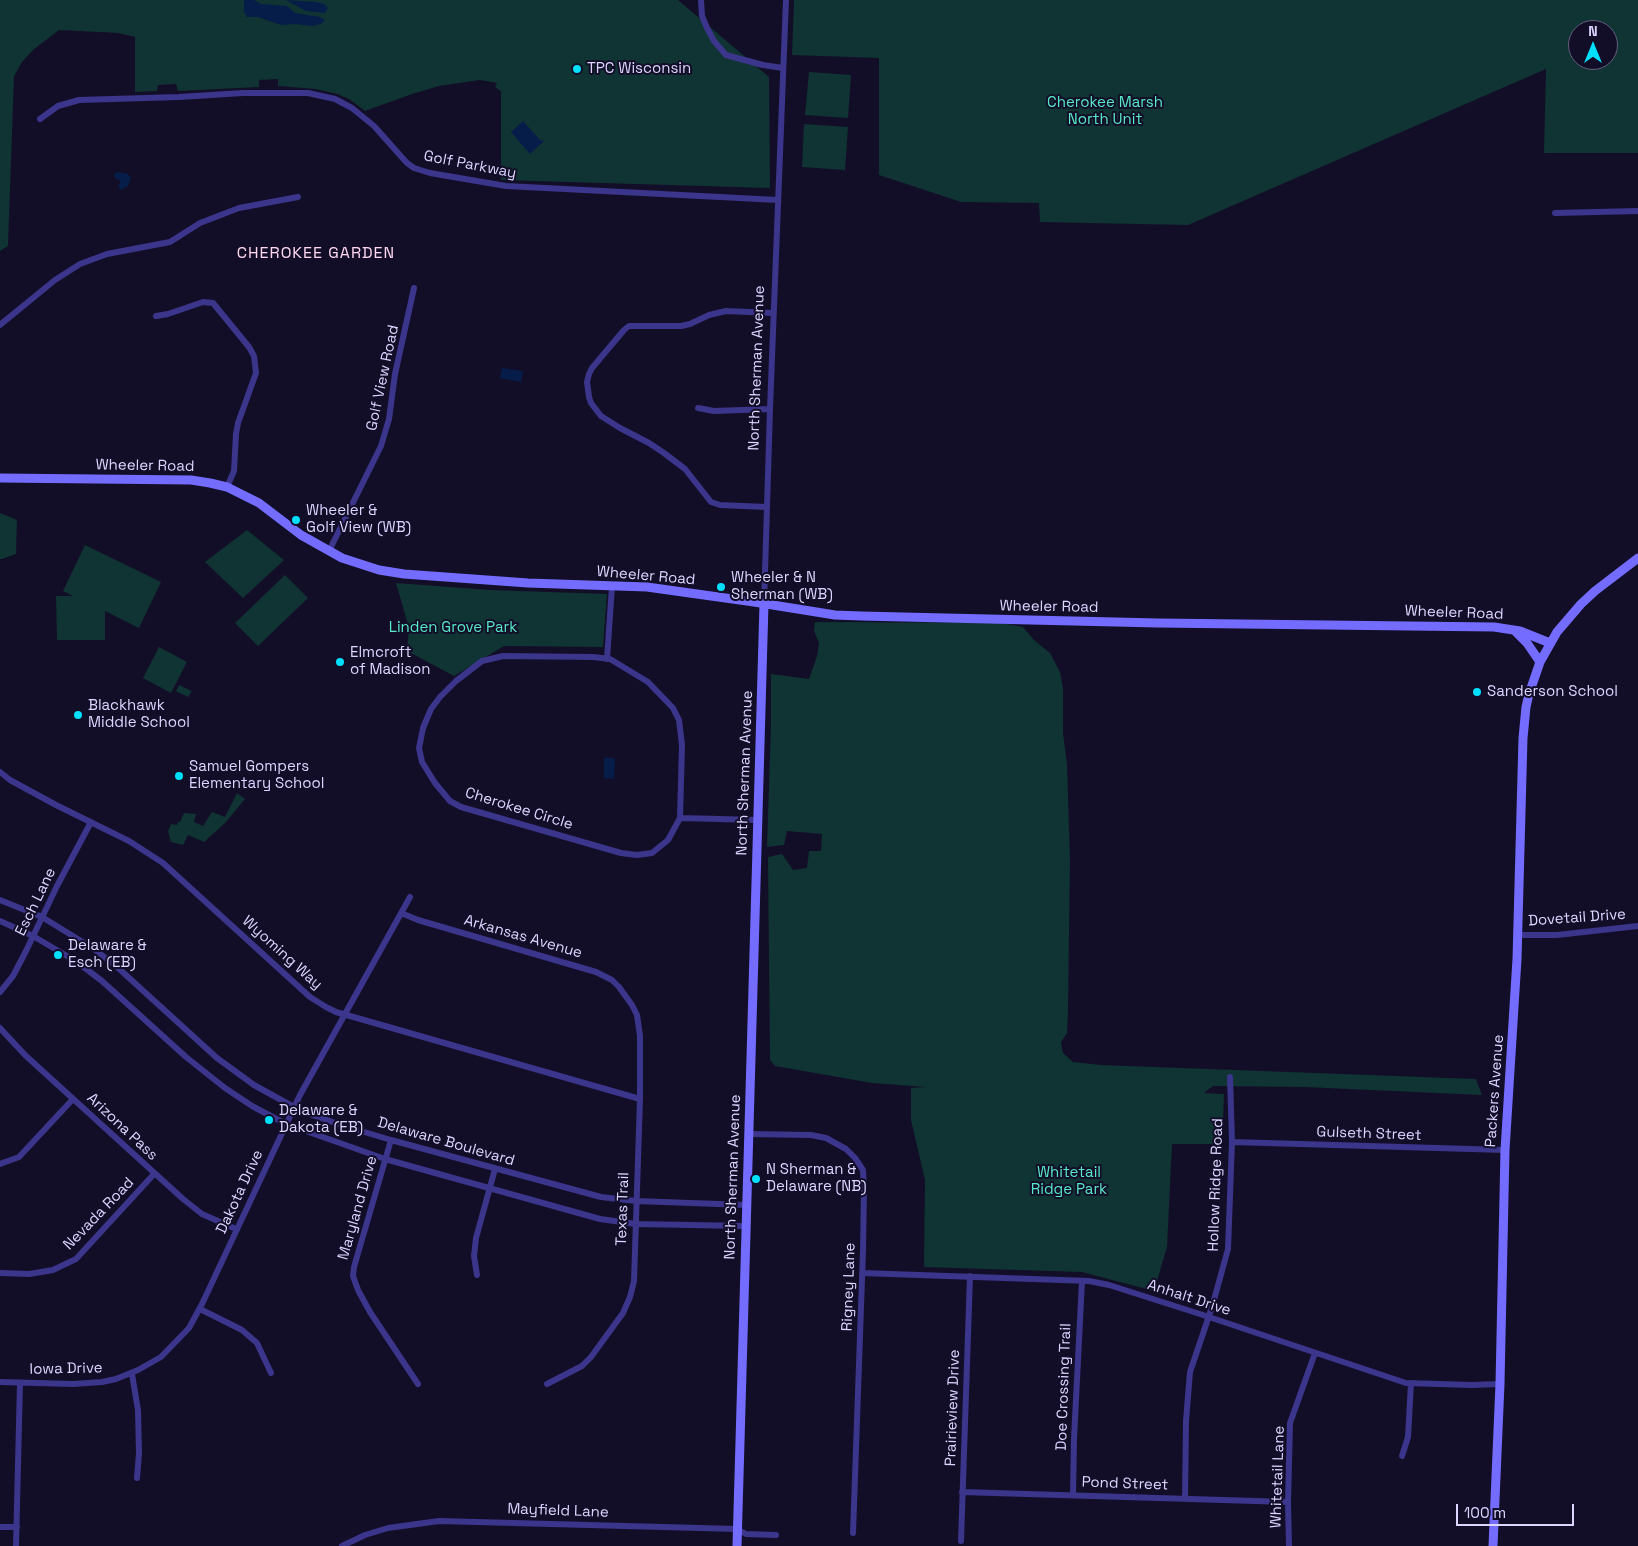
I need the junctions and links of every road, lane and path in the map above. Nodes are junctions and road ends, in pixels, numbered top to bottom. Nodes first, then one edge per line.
1 (701, 0) edge
2 (786, 0) edge
3 (783, 68) junction
4 (40, 119) dead end
5 (298, 197) dead end
6 (778, 200) junction
7 (1638, 211) edge
8 (1555, 213) dead end
9 (414, 288) dead end
10 (773, 313) junction
11 (156, 316) dead end
12 (0, 325) edge
13 (698, 408) dead end
14 (770, 409) junction
15 (0, 478) edge
16 (227, 487) junction
17 (766, 507) junction
18 (329, 552) junction
19 (1638, 558) edge
20 (612, 586) junction
21 (764, 604) junction
22 (1513, 629) junction
23 (1550, 643) junction
24 (607, 659) junction
25 (1540, 662) junction
26 (0, 772) edge
27 (680, 818) junction
28 (758, 820) junction
29 (91, 822) junction
30 (410, 897) dead end
31 (0, 900) edge
32 (401, 913) junction
33 (42, 917) junction
34 (0, 922) edge
35 (1638, 926) edge
36 (1518, 934) junction
37 (33, 936) junction
38 (0, 992) edge
39 (629, 1000) joint
40 (345, 1014) junction
41 (0, 1028) edge
42 (1230, 1077) dead end
43 (73, 1099) junction
44 (640, 1099) junction
45 (294, 1108) junction
46 (286, 1124) junction
47 (748, 1134) junction
48 (391, 1140) junction
49 (1232, 1142) junction
50 (1505, 1150) junction
51 (386, 1159) junction
52 (0, 1164) edge
53 (495, 1170) junction
54 (154, 1174) junction
55 (490, 1189) junction
56 (636, 1201) junction
57 (746, 1205) junction
58 (636, 1224) junction
59 (745, 1226) junction
60 (236, 1229) junction
61 (0, 1273) edge
62 (862, 1273) junction
63 (477, 1275) dead end
64 (970, 1276) junction
65 (1082, 1280) junction
66 (200, 1309) junction
67 (1207, 1317) junction
68 (1315, 1353) junction
69 (271, 1373) dead end
70 (132, 1374) junction
71 (0, 1382) edge
72 (20, 1382) junction
73 (1411, 1383) junction
74 (418, 1384) dead end
75 (547, 1384) dead end
76 (1500, 1384) junction
77 (1402, 1456) dead end
78 (136, 1478) dead end
79 (962, 1492) junction
80 (1073, 1495) junction
81 (1185, 1499) junction
82 (1288, 1502) junction
83 (0, 1527) edge
84 (17, 1528) junction
85 (737, 1529) junction
86 (853, 1533) dead end
87 (776, 1535) dead end
88 (961, 1541) dead end
89 (16, 1546) edge
90 (342, 1546) edge
91 (737, 1546) edge
92 (1289, 1546) edge
93 (1493, 1546) edge

1 - 3 street
2 - 3 street, North Sherman Avenue
3 - 6 street, North Sherman Avenue
4 - 6 street, Golf Parkway
5 - 12 street
6 - 10 street, North Sherman Avenue
7 - 8 street
9 - 18 street, Golf View Road
10 - 14 street, North Sherman Avenue
10 - 17 street
11 - 16 street
13 - 14 street
14 - 17 street, North Sherman Avenue
15 - 16 street, Wheeler Road
16 - 18 street, Wheeler Road
17 - 21 street, North Sherman Avenue
18 - 20 street, Wheeler Road
19 - 23 street, Packers Avenue
20 - 21 street, Wheeler Road
20 - 24 street
21 - 22 street, Wheeler Road
21 - 28 street, North Sherman Avenue
22 - 23 street, Wheeler Road
22 - 25 street
23 - 25 street, Packers Avenue
24 - 27 street, Cherokee Circle
24 - 27 street, Cherokee Circle
25 - 36 street, Packers Avenue
26 - 29 street, Wyoming Way
27 - 28 street
28 - 47 street, North Sherman Avenue
29 - 33 street, Esch Lane
29 - 40 street, Wyoming Way
30 - 32 street, Dakota Drive
31 - 33 street, Delaware Boulevard
32 - 39 street, Arkansas Avenue
32 - 40 street, Dakota Drive
33 - 37 street, Esch Lane
33 - 45 street, Delaware Boulevard
34 - 37 street
35 - 36 street, Dovetail Drive
36 - 50 street, Packers Avenue
37 - 38 street, Esch Lane
37 - 46 street
39 - 44 street, Texas Trail
40 - 44 street, Wyoming Way
40 - 45 street, Dakota Drive
41 - 43 street, Arizona Pass
42 - 49 street, Hollow Ridge Road
43 - 52 street
43 - 54 street, Arizona Pass
44 - 56 street, Texas Trail
45 - 46 street, Dakota Drive
45 - 48 street, Delaware Boulevard
46 - 51 street
46 - 60 street, Dakota Drive
47 - 57 street, North Sherman Avenue
47 - 62 street, Rigney Lane
48 - 51 street, Maryland Drive
48 - 53 street, Delaware Boulevard
49 - 50 street, Gulseth Street
49 - 67 street, Hollow Ridge Road
50 - 76 street, Packers Avenue
51 - 55 street
51 - 74 street, Maryland Drive
53 - 55 street
53 - 56 street, Delaware Boulevard
54 - 60 street, Arizona Pass
54 - 61 street, Nevada Road
55 - 58 street
55 - 63 street
56 - 57 street, Delaware Boulevard
56 - 58 street, Texas Trail
57 - 59 street, North Sherman Avenue
58 - 59 street
58 - 75 street, Texas Trail
59 - 85 street, North Sherman Avenue
60 - 66 street, Dakota Drive
62 - 64 street, Anhalt Drive
62 - 86 street, Rigney Lane
64 - 65 street, Anhalt Drive
64 - 79 street, Prairieview Drive
65 - 67 street, Anhalt Drive
65 - 80 street, Doe Crossing Trail
66 - 69 street
66 - 70 street, Dakota Drive
67 - 68 street, Anhalt Drive
67 - 81 street, Hollow Ridge Road
68 - 73 street, Anhalt Drive
68 - 82 street, Whitetail Lane
70 - 72 street, Iowa Drive
70 - 78 street
71 - 72 street, Iowa Drive
72 - 84 street
73 - 76 street, Anhalt Drive
73 - 77 street
76 - 93 street, Packers Avenue
79 - 80 street, Pond Street
79 - 88 street, Prairieview Drive
80 - 81 street, Pond Street
81 - 82 street, Pond Street
82 - 92 street, Whitetail Lane
83 - 84 street
84 - 89 street
85 - 87 street, Mayfield Lane
85 - 90 street, Mayfield Lane
85 - 91 street, North Sherman Avenue

